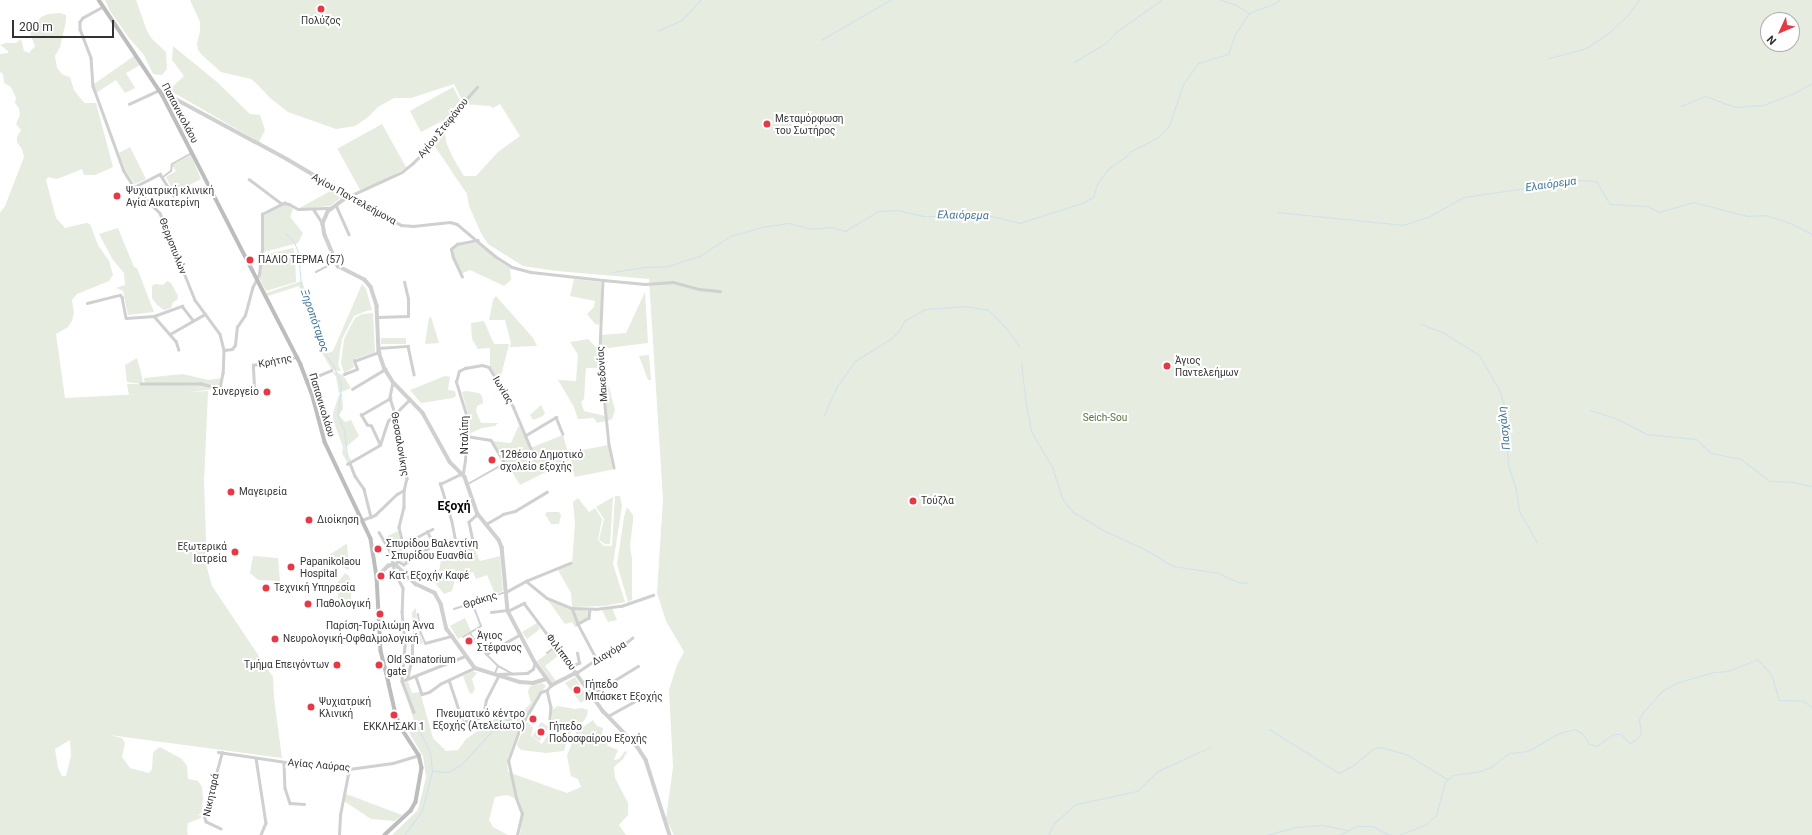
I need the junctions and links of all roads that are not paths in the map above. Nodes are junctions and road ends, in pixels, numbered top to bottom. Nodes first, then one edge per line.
1 (99, 0) edge
2 (104, 6) junction
3 (477, 87) dead end
4 (159, 90) junction
5 (129, 104) dead end
6 (192, 153) junction
7 (163, 177) junction
8 (250, 179) dead end
9 (134, 187) junction
10 (173, 195) dead end
11 (349, 196) junction
12 (281, 203) junction
13 (336, 205) junction
14 (332, 208) junction
15 (314, 209) junction
16 (323, 224) junction
17 (349, 234) dead end
18 (479, 240) junction
19 (335, 262) junction
20 (316, 272) dead end
21 (462, 277) dead end
22 (257, 279) junction
23 (603, 280) junction
24 (404, 282) dead end
25 (720, 291) dead end
26 (87, 302) dead end
27 (205, 314) junction
28 (154, 316) junction
29 (377, 317) junction
30 (193, 320) junction
31 (170, 334) junction
32 (179, 350) dead end
33 (224, 350) junction
34 (378, 350) junction
35 (297, 357) junction
36 (385, 369) junction
37 (331, 370) dead end
38 (344, 374) dead end
39 (414, 374) dead end
40 (457, 375) joint
41 (308, 380) junction
42 (393, 382) junction
43 (141, 384) dead end
44 (254, 387) dead end
45 (352, 389) dead end
46 (390, 398) junction
47 (410, 399) junction
48 (395, 412) junction
49 (563, 434) dead end
50 (526, 435) junction
51 (466, 436) junction
52 (380, 445) junction
53 (535, 458) dead end
54 (505, 463) joint
55 (614, 467) dead end
56 (462, 473) junction
57 (468, 484) junction
58 (404, 490) junction
59 (547, 492) dead end
60 (478, 514) junction
61 (371, 516) junction
62 (362, 520) junction
63 (486, 524) junction
64 (432, 529) dead end
65 (379, 532) dead end
66 (427, 532) junction
67 (413, 540) junction
68 (404, 544) junction
69 (420, 554) junction
70 (407, 560) junction
71 (570, 563) dead end
72 (394, 564) junction
73 (377, 577) junction
74 (526, 581) junction
75 (506, 592) junction
76 (653, 595) dead end
77 (472, 602) junction
78 (572, 608) junction
79 (454, 609) dead end
80 (590, 609) junction
81 (508, 611) junction
82 (491, 612) dead end
83 (418, 614) dead end
84 (578, 624) junction
85 (470, 633) junction
86 (520, 634) junction
87 (452, 636) junction
88 (463, 638) dead end
89 (632, 638) dead end
90 (425, 643) joint
91 (412, 645) dead end
92 (556, 646) junction
93 (547, 653) dead end
94 (577, 653) dead end
95 (486, 654) junction
96 (465, 656) junction
97 (597, 659) junction
98 (535, 662) junction
99 (498, 666) junction
100 (571, 666) junction
101 (638, 666) dead end
102 (475, 668) junction
103 (576, 673) junction
104 (497, 674) junction
105 (511, 674) junction
106 (416, 677) junction
107 (407, 679) junction
108 (546, 679) junction
109 (449, 680) junction
110 (402, 681) junction
111 (551, 685) junction
112 (547, 690) junction
113 (589, 694) junction
114 (642, 697) dead end
115 (414, 712) dead end
116 (608, 716) junction
117 (550, 719) dead end
118 (220, 752) joint
119 (419, 755) junction
120 (256, 758) junction
121 (284, 762) junction
122 (349, 769) junction
123 (304, 804) dead end
124 (221, 829) dead end
125 (261, 835) edge
126 (339, 835) edge
127 (385, 835) edge
128 (517, 835) edge
129 (670, 835) edge

1 - 2 main road, Παπανικολάου
2 - 4 main road, Παπανικολάου
2 - 9 street, Θερμοπυλών
3 - 11 street, Αγίου Στεφάνου
4 - 5 street
4 - 6 main road, Παπανικολάου
4 - 11 street, Αγίου Παντελεήμονα
6 - 7 street
6 - 22 main road, Παπανικολάου
7 - 9 street
7 - 10 street
8 - 12 street
9 - 27 street, Θερμοπυλών
11 - 13 street, Αγίου Στεφάνου
11 - 18 street, Αγίου Παντελεήμονα
12 - 15 street
12 - 22 street
13 - 14 street, Αγίου Στεφάνου
13 - 17 street
14 - 15 street
14 - 16 street, Αγίου Στεφάνου
15 - 16 street
16 - 19 street
18 - 21 street
18 - 23 street, Αγίου Παντελεήμονα
19 - 20 street
19 - 29 street
22 - 33 street
22 - 35 main road, Παπανικολάου
23 - 25 street, Αγίου Παντελεήμονα
23 - 55 street, Μακεδονίας
24 - 29 street
26 - 28 street
27 - 30 street
27 - 33 street, Θερμοπυλών
28 - 30 street
28 - 31 street
29 - 34 street
30 - 31 street
31 - 32 street
33 - 43 street, Θερμοπυλών
34 - 36 street
34 - 38 street
34 - 39 street
35 - 41 main road, Παπανικολάου
35 - 44 street, Κρήτης
36 - 42 street
36 - 45 street
37 - 41 street
40 - 50 street, Ιωνίας
40 - 51 street, Νταλίπη
41 - 62 main road, Παπανικολάου
42 - 46 street, Θεσσαλονίκης
42 - 47 street
46 - 48 street, Θεσσαλονίκης
46 - 52 street
47 - 48 street
47 - 56 street
48 - 52 street
48 - 58 street, Θεσσαλονίκης
49 - 50 street
50 - 53 street, Ιωνίας
51 - 54 street
51 - 56 street, Νταλίπη
52 - 61 street
54 - 57 street
56 - 57 street
56 - 60 street
57 - 60 street
58 - 61 street
58 - 68 street, Θεσσαλονίκης
59 - 63 street
60 - 63 street
61 - 62 street
62 - 73 main road, Παπανικολάου
63 - 75 street
64 - 66 street
65 - 72 street
66 - 67 street
66 - 69 street
67 - 68 street
67 - 69 street
68 - 70 street, Θεσσαλονίκης
69 - 70 street
70 - 72 street
71 - 74 street
72 - 73 street
72 - 87 street
72 - 110 street
73 - 119 main road, Παπανικολάου
74 - 75 street
74 - 78 street
75 - 77 street, Θράκης
75 - 81 street
76 - 80 street
77 - 79 street, Θράκης
77 - 85 street
78 - 80 street
78 - 84 street
80 - 84 street
81 - 82 street
81 - 86 street
81 - 92 street, Φιλίππου
83 - 90 street
84 - 97 street
85 - 88 street
85 - 95 street
86 - 95 street
86 - 98 street
87 - 90 street
87 - 96 street
89 - 97 street, Διαγόρα
91 - 107 street
92 - 93 street
92 - 100 street, Φιλίππου
94 - 100 street
95 - 99 street
96 - 102 street
96 - 106 street
97 - 103 street, Διαγόρα
98 - 105 street
98 - 108 street
99 - 104 street
99 - 105 street
100 - 103 street, Φιλίππου
101 - 113 street
102 - 104 street
102 - 109 street
103 - 111 street, Διαγόρα
103 - 113 street, Φιλίππου
104 - 105 street
104 - 108 street
104 - 109 street
106 - 107 street
106 - 109 street
107 - 110 street
108 - 111 street
110 - 115 street
111 - 112 street
112 - 117 street
112 - 128 street
113 - 116 street, Φιλίππου
114 - 116 street
116 - 129 street, Φιλίππου
118 - 120 street, Αγίας Λαύρας
118 - 124 street, Νικηταρά
119 - 122 street, Αγίας Λαύρας
119 - 127 main road, Παπανικολάου
120 - 121 street, Αγίας Λαύρας
120 - 125 street
121 - 122 street, Αγίας Λαύρας
121 - 123 street
122 - 126 street

